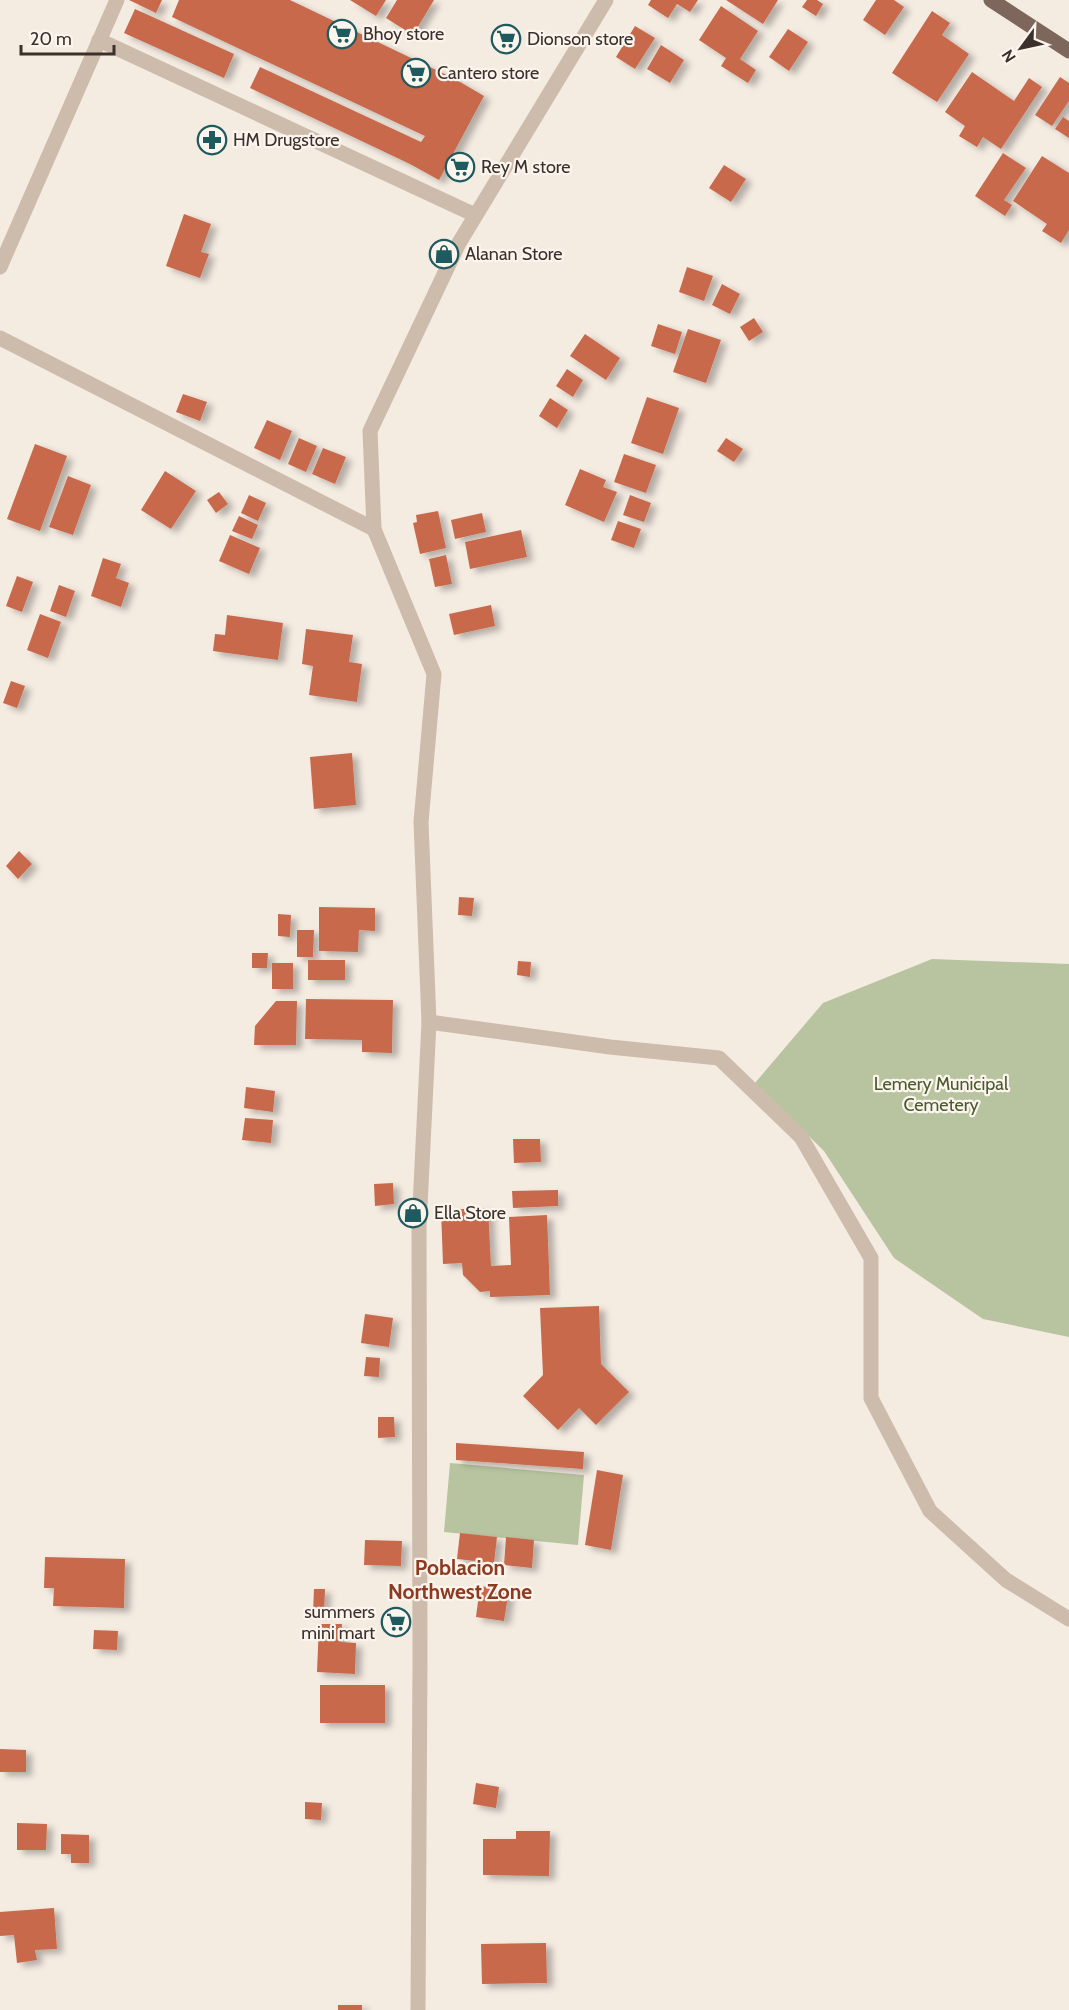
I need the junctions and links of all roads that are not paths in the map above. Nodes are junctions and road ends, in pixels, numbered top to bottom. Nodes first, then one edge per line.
1 (117, 0) edge
2 (606, 0) edge
3 (991, 0) edge
4 (99, 40) junction
5 (1069, 51) edge
6 (475, 215) junction
7 (0, 267) edge
8 (0, 338) edge
9 (374, 529) junction
10 (429, 1022) junction
11 (1069, 1619) edge
12 (418, 2010) edge

1 - 4 street
2 - 6 street
3 - 5 main road
4 - 6 street
4 - 7 street
6 - 9 street
8 - 9 street
9 - 10 street
10 - 11 street
10 - 12 street

